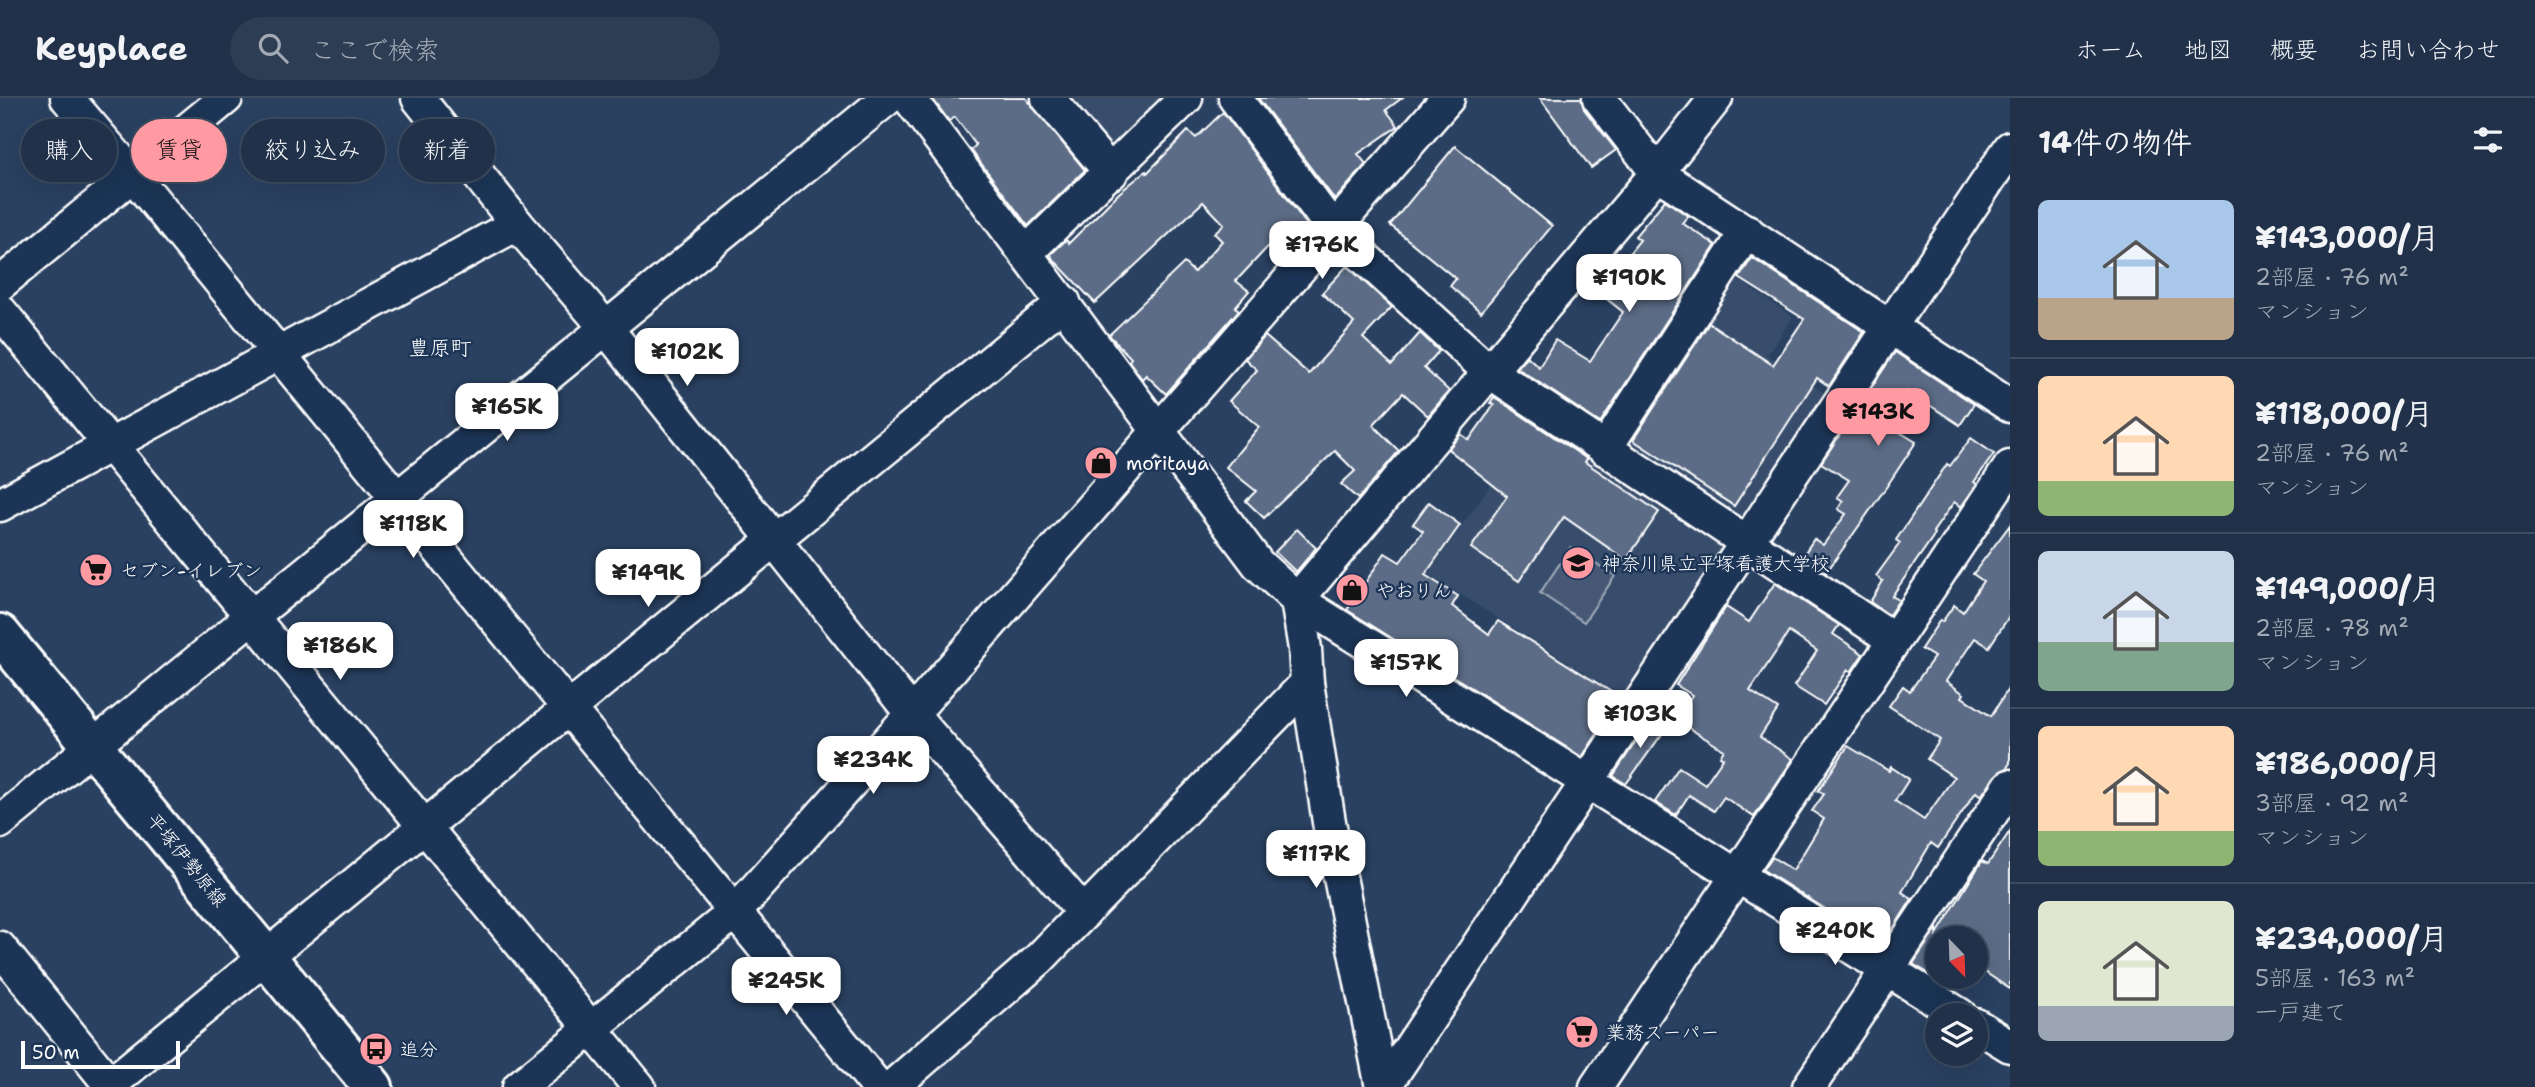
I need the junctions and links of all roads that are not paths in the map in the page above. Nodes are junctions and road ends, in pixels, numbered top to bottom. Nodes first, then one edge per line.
1 (66, 98) edge
2 (226, 98) edge
3 (418, 98) edge
4 (888, 98) edge
5 (909, 98) edge
6 (1048, 98) edge
7 (1186, 98) edge
8 (1235, 98) edge
9 (1448, 98) edge
10 (1599, 98) edge
11 (1716, 98) edge
12 (200, 119) edge
13 (2010, 148) edge
14 (131, 173) edge
15 (1111, 173) junction
16 (1657, 173) junction
17 (131, 175) edge
18 (138, 182) edge
19 (517, 224) junction
20 (1334, 229) junction
21 (1747, 231) junction
22 (1026, 253) junction
23 (0, 284) edge
24 (1064, 302) junction
25 (0, 311) edge
26 (1890, 327) junction
27 (606, 328) junction
28 (278, 354) junction
29 (1490, 372) junction
30 (2010, 406) edge
31 (1158, 432) junction
32 (111, 445) junction
33 (1605, 449) junction
34 (2010, 467) edge
35 (397, 499) junction
36 (0, 505) edge
37 (774, 540) junction
38 (1745, 542) junction
39 (1297, 600) junction
40 (252, 617) junction
41 (0, 634) edge
42 (1894, 640) junction
43 (1307, 683) junction
44 (568, 709) junction
45 (912, 714) junction
46 (93, 747) junction
47 (1587, 780) junction
48 (2010, 786) edge
49 (0, 822) edge
50 (424, 827) junction
51 (1737, 874) junction
52 (734, 913) junction
53 (1084, 913) junction
54 (0, 947) edge
55 (266, 957) junction
56 (1886, 969) junction
57 (1941, 1003) edge
58 (591, 1029) junction
59 (1988, 1032) edge
60 (2010, 1046) edge
61 (110, 1086) edge
62 (373, 1087) edge
63 (519, 1087) edge
64 (639, 1087) edge
65 (878, 1087) edge
66 (892, 1087) edge
67 (1383, 1087) edge
68 (1596, 1087) edge
69 (1809, 1087) edge

1 - 14 street
2 - 12 street
3 - 19 street
4 - 27 street
5 - 22 street
6 - 15 street
7 - 15 street
8 - 20 street
9 - 20 street
10 - 16 street
11 - 16 street
13 - 26 street
15 - 22 street
16 - 21 street
16 - 29 street
17 - 23 street
18 - 28 street
19 - 27 street
19 - 28 street
20 - 29 street
20 - 31 street
21 - 26 street
21 - 33 street
22 - 24 street
24 - 31 street
24 - 37 street
25 - 32 street
26 - 30 street
26 - 38 street
27 - 35 street
27 - 37 street
28 - 32 street
28 - 35 street
29 - 33 street
29 - 39 street
31 - 39 street
31 - 45 street
32 - 36 street
32 - 40 street
33 - 38 street
34 - 42 street
35 - 40 street
35 - 44 street
37 - 44 street
37 - 45 street
38 - 42 street
38 - 47 street
39 - 43 street
39 - 47 street
40 - 46 street
40 - 50 street
41 - 46 main road, 平塚伊勢原線
42 - 51 street
43 - 53 street
43 - 67 street
44 - 50 street
44 - 52 street
45 - 52 street
45 - 53 street
46 - 49 street
46 - 55 main road, 平塚伊勢原線
47 - 51 street
47 - 67 street
48 - 56 street
50 - 55 street
50 - 58 street
51 - 56 street
51 - 68 street
52 - 58 street
52 - 65 street
53 - 66 street
54 - 61 street
55 - 61 street
55 - 62 main road, 平塚伊勢原線
56 - 57 street
56 - 69 street
58 - 63 street
58 - 64 street
59 - 60 street

